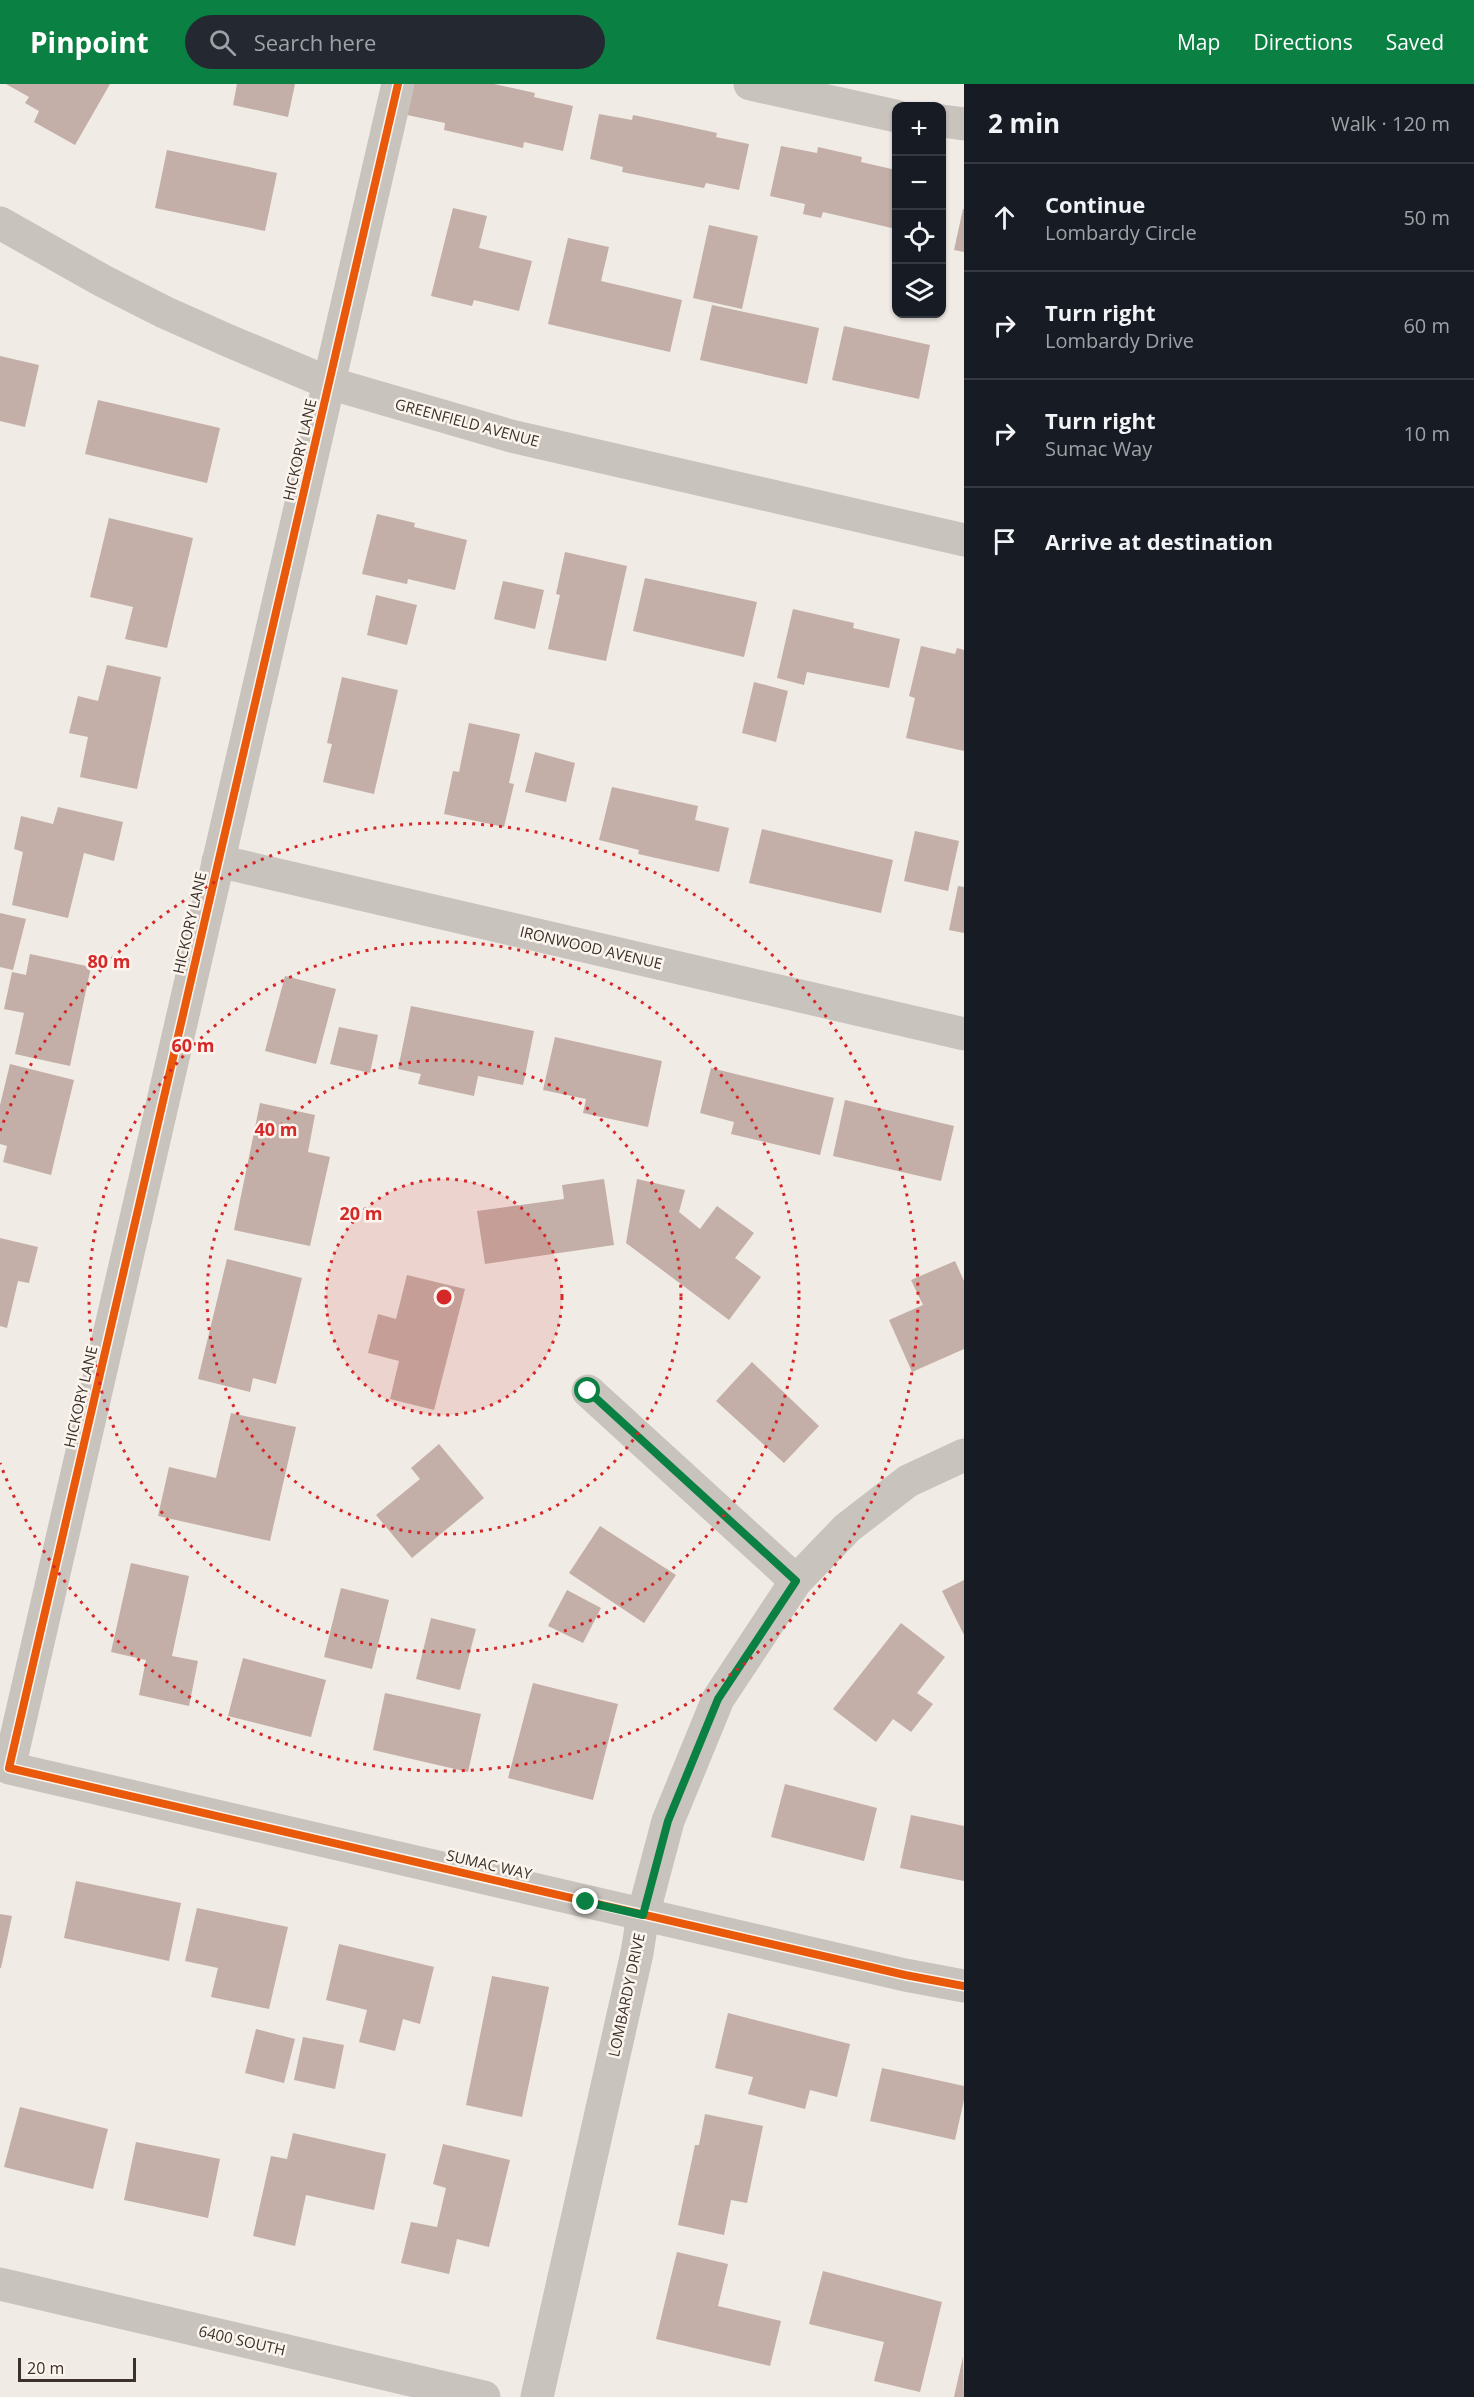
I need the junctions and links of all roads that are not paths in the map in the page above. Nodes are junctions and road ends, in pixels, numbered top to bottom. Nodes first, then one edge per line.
1 (398, 84) edge
2 (750, 84) edge
3 (892, 115) edge
4 (946, 122) edge
5 (964, 124) edge
6 (0, 223) edge
7 (329, 383) junction
8 (964, 540) edge
9 (219, 861) junction
10 (964, 1034) edge
11 (588, 1391) dead end
12 (964, 1455) edge
13 (796, 1581) junction
14 (9, 1768) joint
15 (643, 1915) junction
16 (964, 1986) edge
17 (0, 2284) edge
18 (484, 2397) edge
19 (537, 2397) edge

1 - 7 street, HICKORY LANE
2 - 3 street
4 - 5 street
6 - 7 street, GREENFIELD AVENUE
7 - 8 street, GREENFIELD AVENUE
7 - 9 street, HICKORY LANE
9 - 10 street, IRONWOOD AVENUE
9 - 14 street, HICKORY LANE
11 - 13 street
12 - 13 street, LOMBARDY DRIVE
13 - 15 street, LOMBARDY DRIVE
14 - 15 street, SUMAC WAY
15 - 16 street, SUMAC WAY
15 - 19 street, LOMBARDY DRIVE
17 - 18 street, 6400 SOUTH

